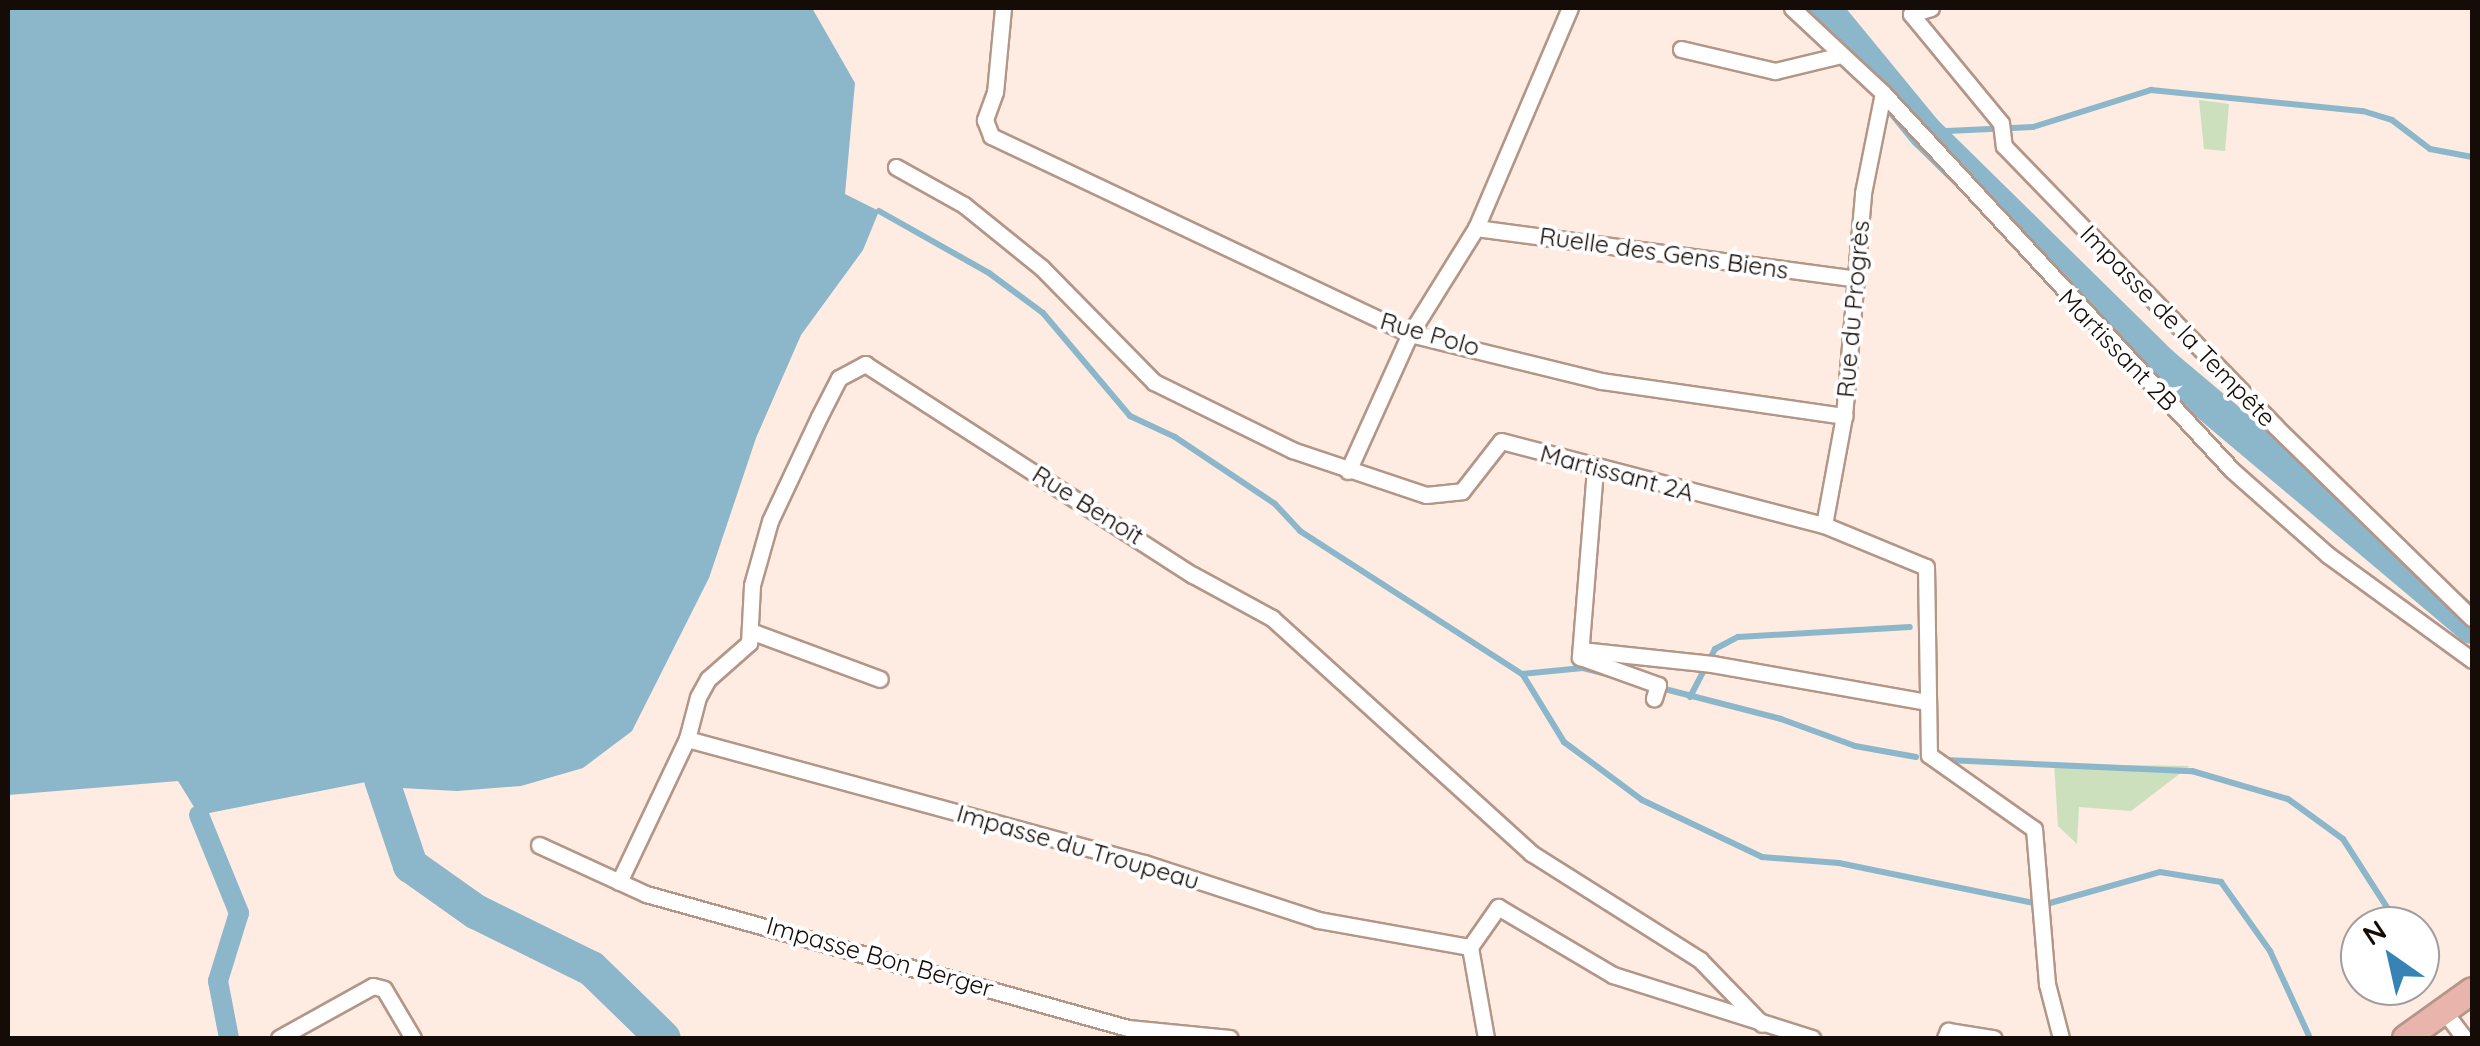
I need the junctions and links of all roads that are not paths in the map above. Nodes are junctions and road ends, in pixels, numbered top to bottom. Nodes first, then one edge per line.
1 (1003, 8) edge
2 (1570, 8) edge
3 (1792, 8) edge
4 (1932, 8) edge
5 (1681, 49) dead end
6 (1837, 56) junction
7 (1882, 93) junction
8 (896, 167) dead end
9 (1476, 228) junction
10 (1852, 278) junction
11 (1410, 334) junction
12 (1844, 416) junction
13 (1596, 469) junction
14 (1348, 472) junction
15 (1824, 525) junction
16 (2472, 618) edge
17 (752, 632) junction
18 (1581, 650) junction
19 (2472, 660) edge
20 (880, 679) dead end
21 (1656, 691) dead end
22 (1928, 702) junction
23 (686, 739) junction
24 (539, 846) dead end
25 (619, 882) junction
26 (1470, 947) junction
27 (2472, 990) edge
28 (2444, 1011) junction
29 (1762, 1024) junction
30 (279, 1038) edge
31 (413, 1038) edge
32 (1230, 1038) edge
33 (1486, 1038) edge
34 (1812, 1038) edge
35 (1946, 1038) edge
36 (1992, 1038) edge
37 (2061, 1038) edge
38 (2405, 1038) edge
39 (2464, 1038) edge

1 - 11 street, Rue Polo
2 - 9 street
3 - 6 street, Martissant 2B
4 - 16 street, Impasse de la Tempête
5 - 6 street
6 - 7 street, Martissant 2B
7 - 10 street, Rue du Progrès
7 - 19 street, Martissant 2B
8 - 14 street, Martissant 2A
9 - 10 street, Ruelle des Gens Biens
9 - 11 street
10 - 12 street, Rue du Progrès
11 - 12 street, Rue Polo
11 - 14 street
12 - 15 street, Rue du Progrès
13 - 14 street, Martissant 2A
13 - 15 street, Martissant 2A
13 - 18 street
15 - 22 street, Martissant 2A
17 - 20 street
17 - 23 street
17 - 29 street, Rue Benoît
18 - 21 street
18 - 22 street
22 - 37 street, Martissant 2A
23 - 25 street
23 - 26 street, Impasse du Troupeau
24 - 25 street, Impasse Bon Berger
25 - 32 street, Impasse Bon Berger
26 - 29 street
26 - 33 street
27 - 28 main road
28 - 38 main road
28 - 39 street
29 - 34 street
30 - 31 street
35 - 36 street

